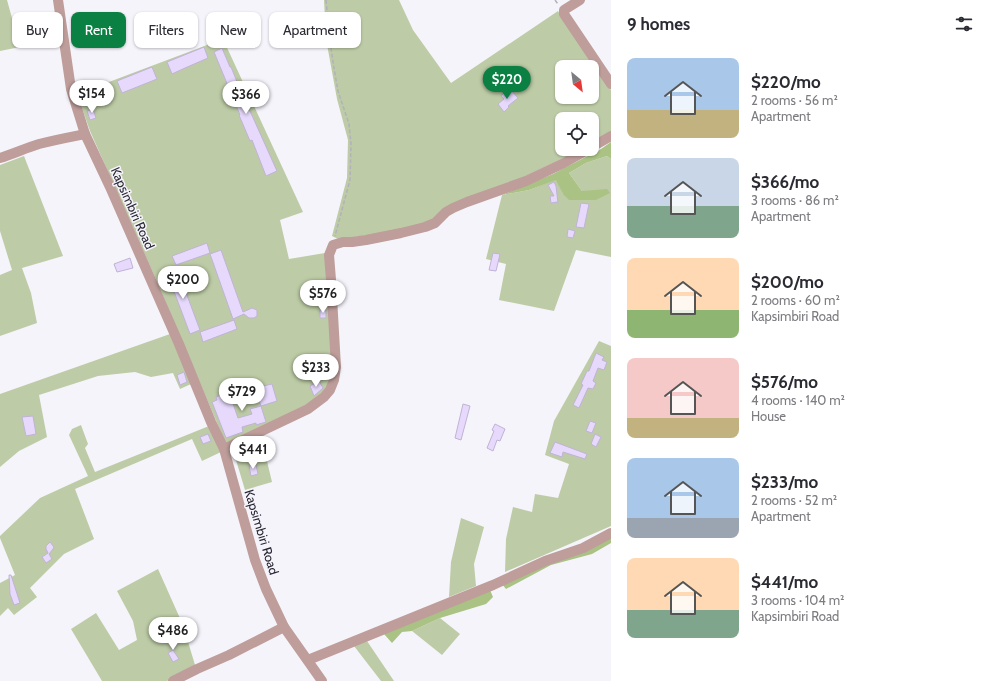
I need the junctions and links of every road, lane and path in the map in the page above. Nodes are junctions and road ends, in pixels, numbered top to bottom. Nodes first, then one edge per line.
1 (58, 0) edge
2 (326, 0) edge
3 (580, 0) edge
4 (611, 84) edge
5 (85, 134) junction
6 (611, 136) edge
7 (599, 143) edge
8 (576, 156) edge
9 (0, 158) edge
10 (332, 245) junction
11 (224, 449) junction
12 (611, 534) edge
13 (284, 627) junction
14 (308, 660) junction
15 (173, 681) edge
16 (322, 681) edge

1 - 5 street, Kapsimbiri Road
2 - 10 path
3 - 4 street
5 - 9 street
5 - 11 street, Kapsimbiri Road
6 - 7 street
8 - 10 street
10 - 11 street
11 - 13 street, Kapsimbiri Road
12 - 14 street
13 - 14 street, Kapsimbiri Road
13 - 15 street
14 - 16 street, Kapsimbiri Road

